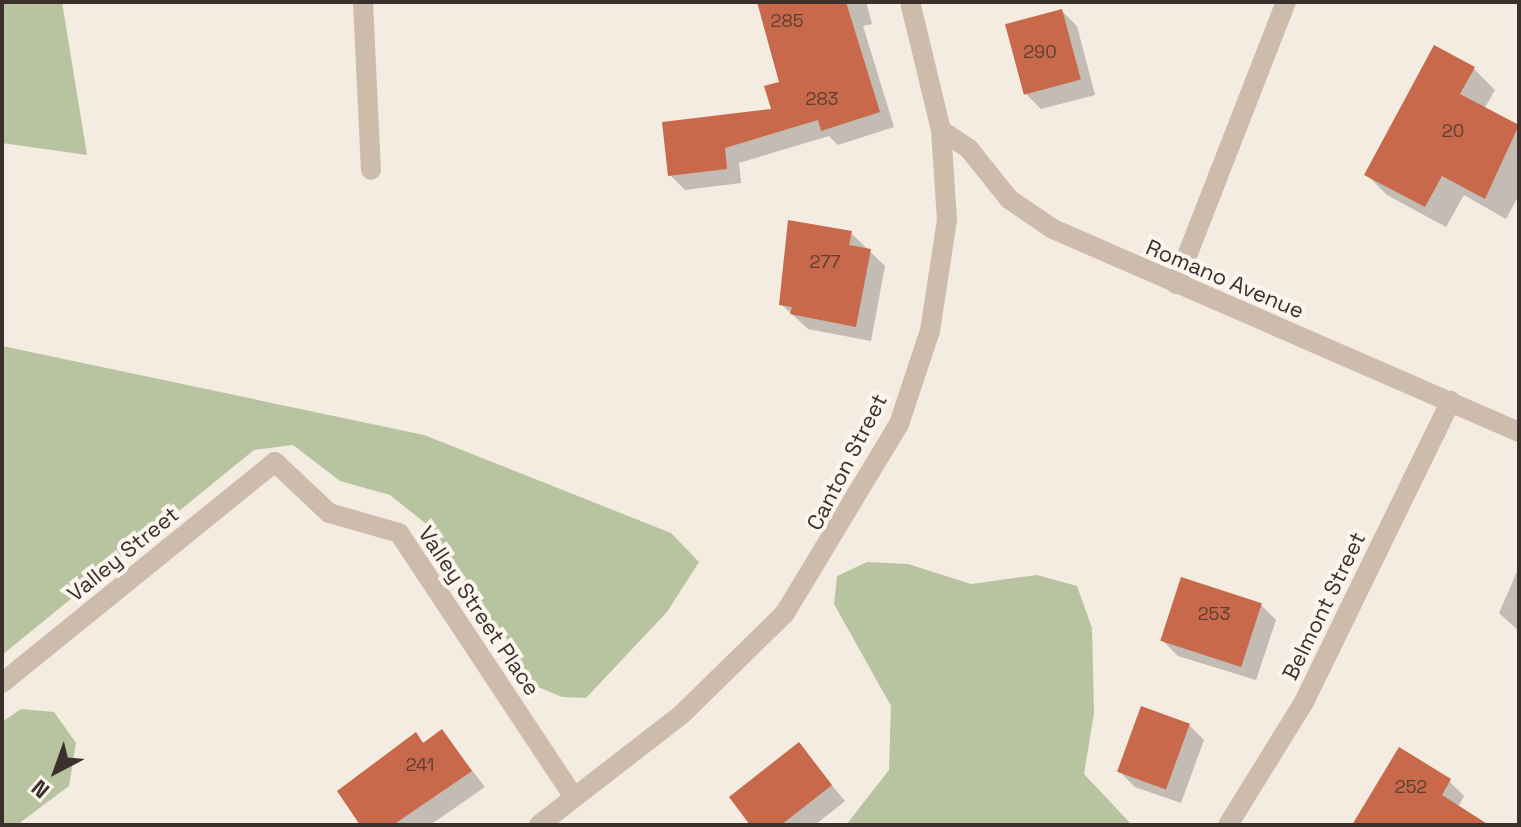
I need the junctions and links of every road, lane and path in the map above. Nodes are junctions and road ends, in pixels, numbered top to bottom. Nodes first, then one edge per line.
1 (363, 2) edge
2 (910, 2) edge
3 (1286, 2) edge
4 (941, 130) junction
5 (371, 170) dead end
6 (1176, 284) junction
7 (1451, 401) junction
8 (1519, 432) edge
9 (275, 462) joint
10 (2, 683) edge
11 (574, 797) junction
12 (539, 825) edge
13 (1228, 825) edge

1 - 5 street
2 - 4 street, Canton Street
3 - 6 street
4 - 6 street, Romano Avenue
4 - 11 street, Canton Street
6 - 7 street, Romano Avenue
7 - 8 street, Romano Avenue
7 - 13 street, Belmont Street
9 - 10 street, Valley Street
9 - 11 street, Valley Street Place
11 - 12 street, Canton Street

